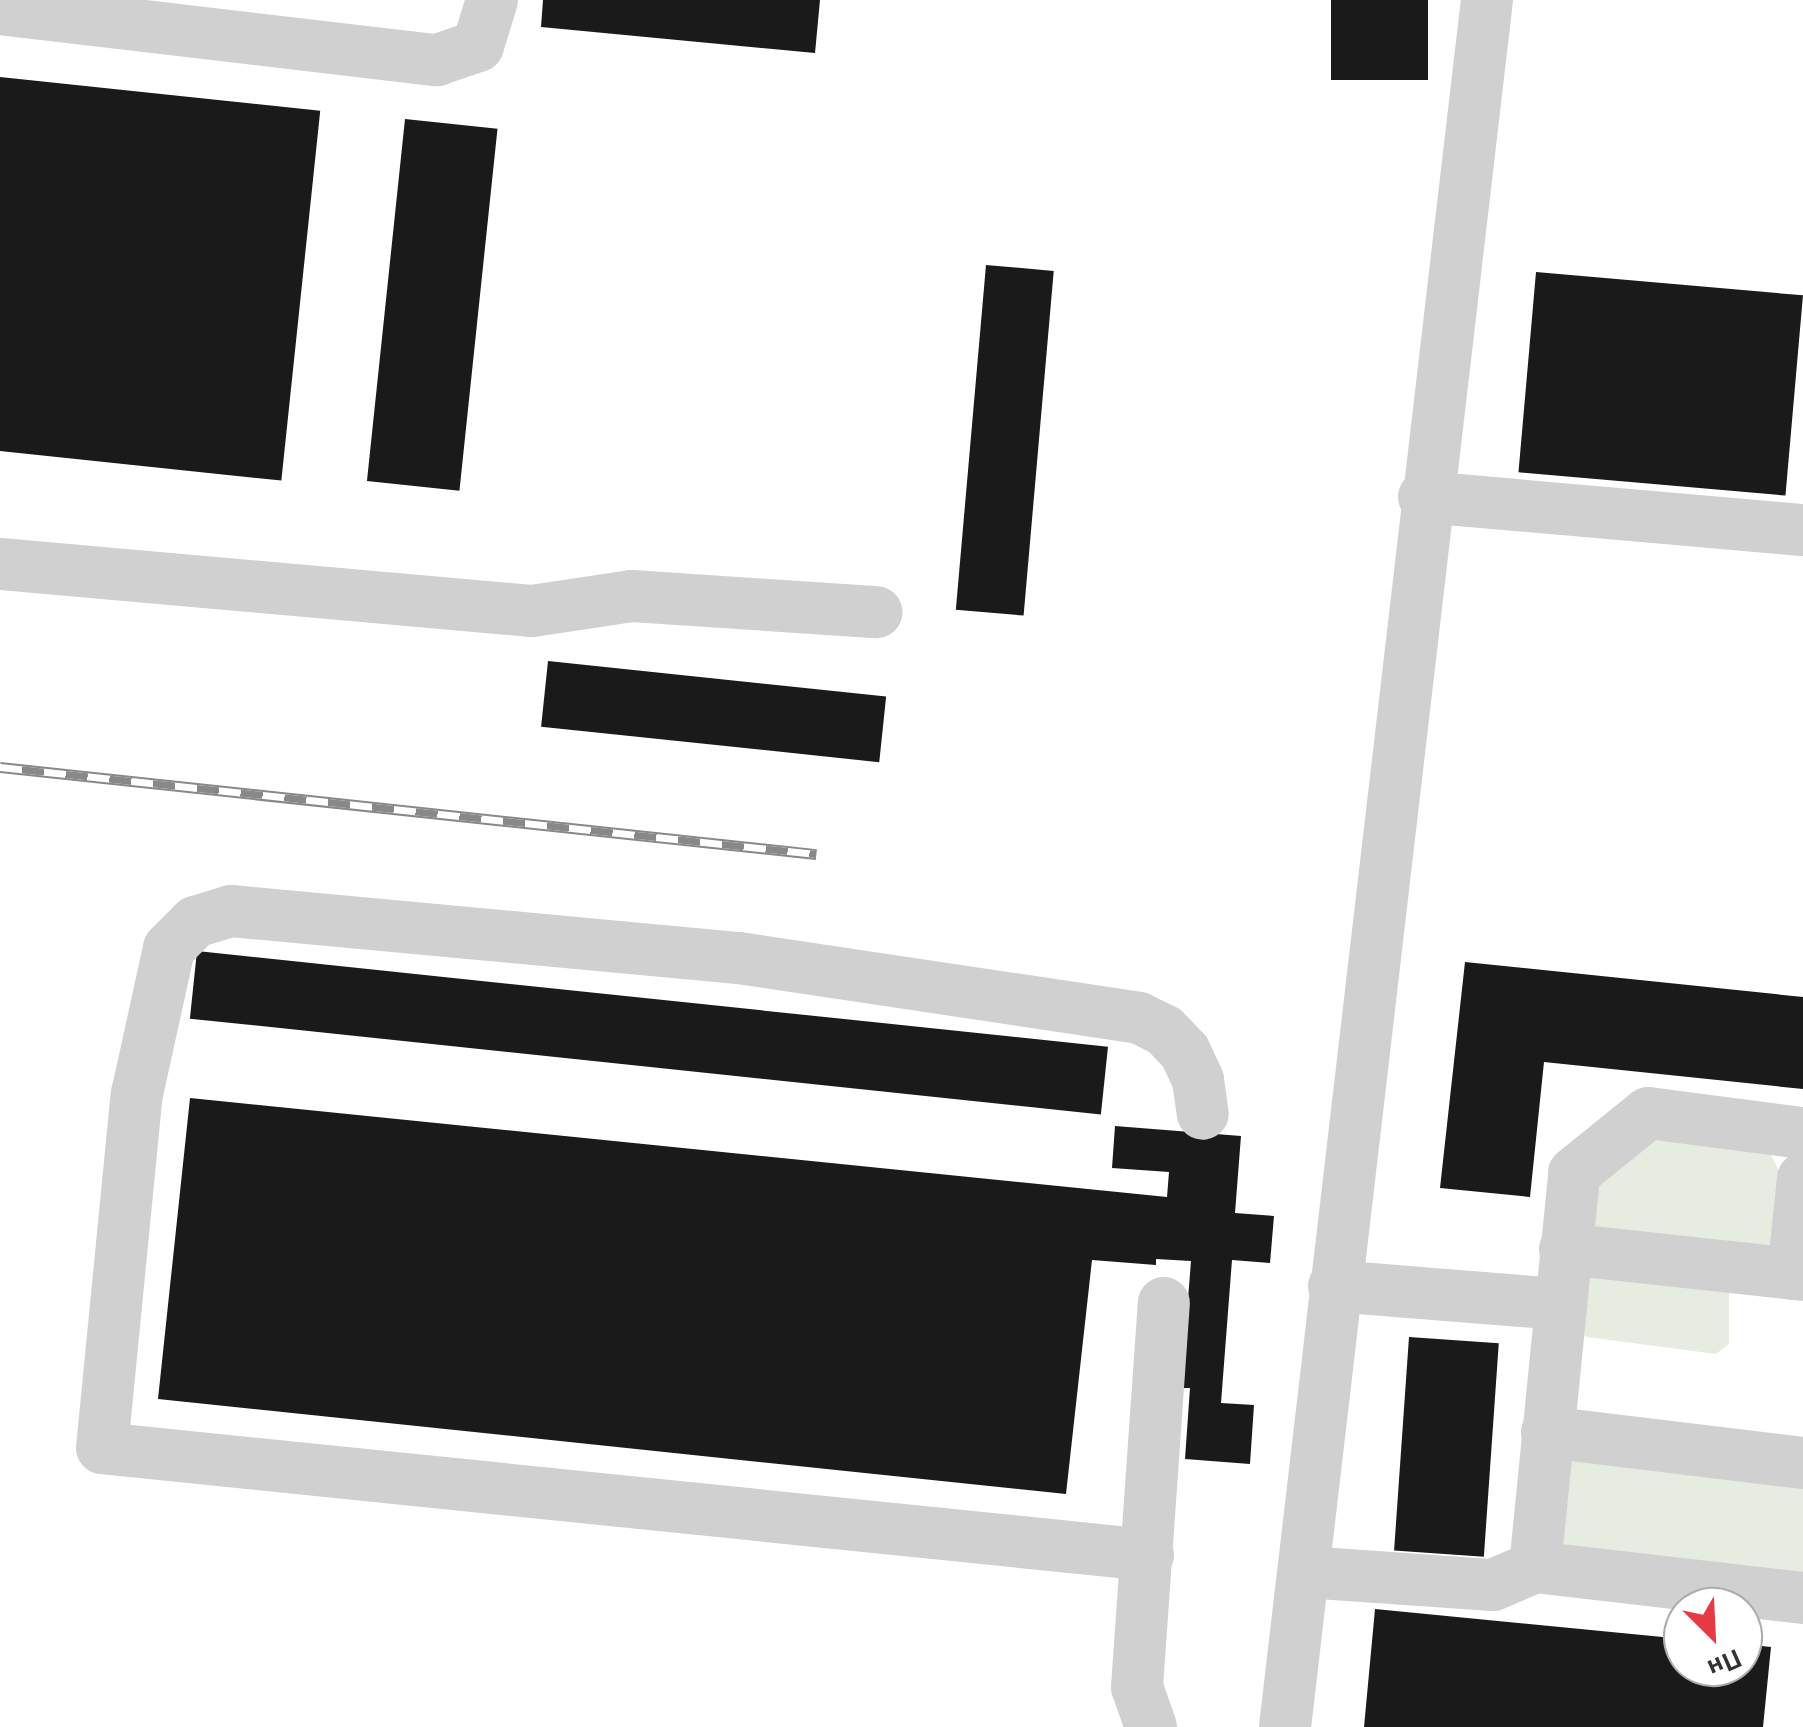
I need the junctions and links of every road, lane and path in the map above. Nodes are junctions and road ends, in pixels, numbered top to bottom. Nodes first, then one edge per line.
1 (492, 0) edge
2 (1487, 0) edge
3 (0, 10) edge
4 (92, 10) edge
5 (1424, 497) junction
6 (1803, 530) edge
7 (0, 564) edge
8 (876, 612) dead end
9 (1202, 1114) dead end
10 (1803, 1132) edge
11 (1803, 1179) edge
12 (1565, 1250) junction
13 (1798, 1274) edge
14 (1334, 1286) junction
15 (1164, 1303) dead end
16 (1559, 1304) junction
17 (1547, 1432) junction
18 (1803, 1463) edge
19 (1148, 1555) junction
20 (1535, 1566) junction
21 (1305, 1572) junction
22 (1803, 1598) edge
23 (1151, 1727) edge
24 (1284, 1727) edge

1 - 4 lane
2 - 5 lane
3 - 4 lane
5 - 6 lane
5 - 14 lane
7 - 8 lane
9 - 19 lane
10 - 12 lane
11 - 13 lane
12 - 13 lane
12 - 16 lane
14 - 16 lane
14 - 21 lane
15 - 19 lane
16 - 17 lane
17 - 18 lane
17 - 20 lane
19 - 23 lane
20 - 21 lane
20 - 22 lane
21 - 24 lane

